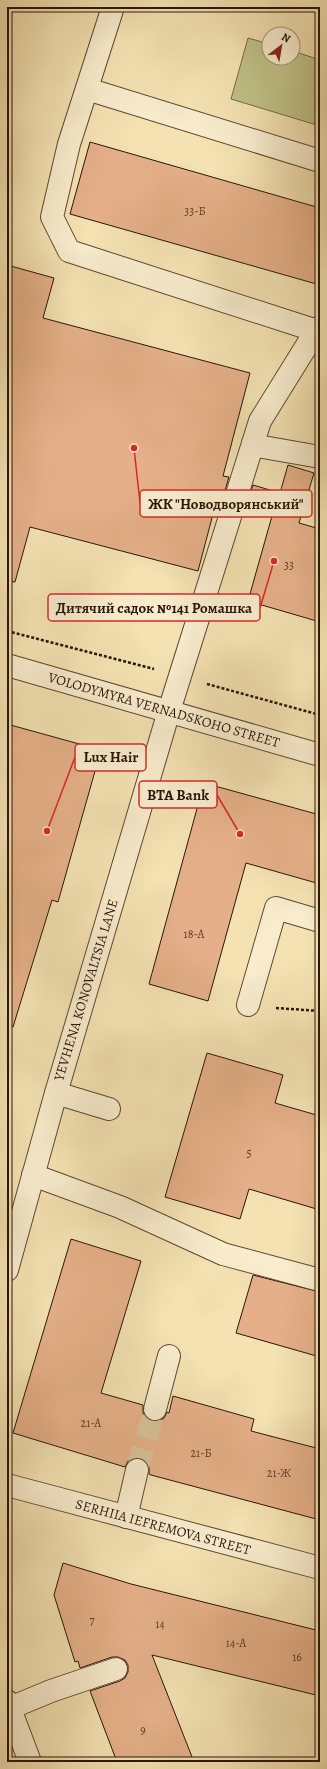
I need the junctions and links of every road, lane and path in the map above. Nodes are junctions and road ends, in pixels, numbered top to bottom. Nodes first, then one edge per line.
1 (113, 7) edge
2 (87, 89) junction
3 (320, 161) edge
4 (318, 329) edge
5 (253, 443) junction
6 (320, 457) edge
7 (7, 631) edge
8 (7, 665) edge
9 (180, 676) junction
10 (169, 711) junction
11 (320, 715) edge
12 (320, 755) edge
13 (320, 921) edge
14 (248, 1005) joint
15 (320, 1012) edge
16 (56, 1093) junction
17 (109, 1109) dead end
18 (33, 1175) junction
19 (12, 1237) edge
20 (7, 1270) edge
21 (320, 1280) edge
22 (169, 1356) dead end
23 (155, 1409) tunnel mouth
24 (137, 1470) tunnel mouth
25 (7, 1485) edge
26 (126, 1517) junction
27 (320, 1568) edge
28 (116, 1669) dead end
29 (8, 1704) edge
30 (30, 1762) edge

1 - 2 street
2 - 3 street
2 - 4 street
4 - 5 street, YEVHENA KONOVALTSIA LANE
5 - 6 street
5 - 9 street, YEVHENA KONOVALTSIA LANE
7 - 9 path
8 - 10 street, VOLODYMYRA VERNADSKOHO STREET
9 - 10 street, YEVHENA KONOVALTSIA LANE
9 - 11 path
10 - 12 street, VOLODYMYRA VERNADSKOHO STREET
10 - 16 street, YEVHENA KONOVALTSIA LANE
13 - 14 street
14 - 15 path
16 - 17 street
16 - 18 street, YEVHENA KONOVALTSIA LANE
18 - 19 street, YEVHENA KONOVALTSIA LANE
18 - 21 street
19 - 20 street, YEVHENA KONOVALTSIA LANE
22 - 23 street
24 - 26 street
25 - 26 street, SERHIIA IEFREMOVA STREET
26 - 27 street, SERHIIA IEFREMOVA STREET
28 - 29 street
29 - 30 street

